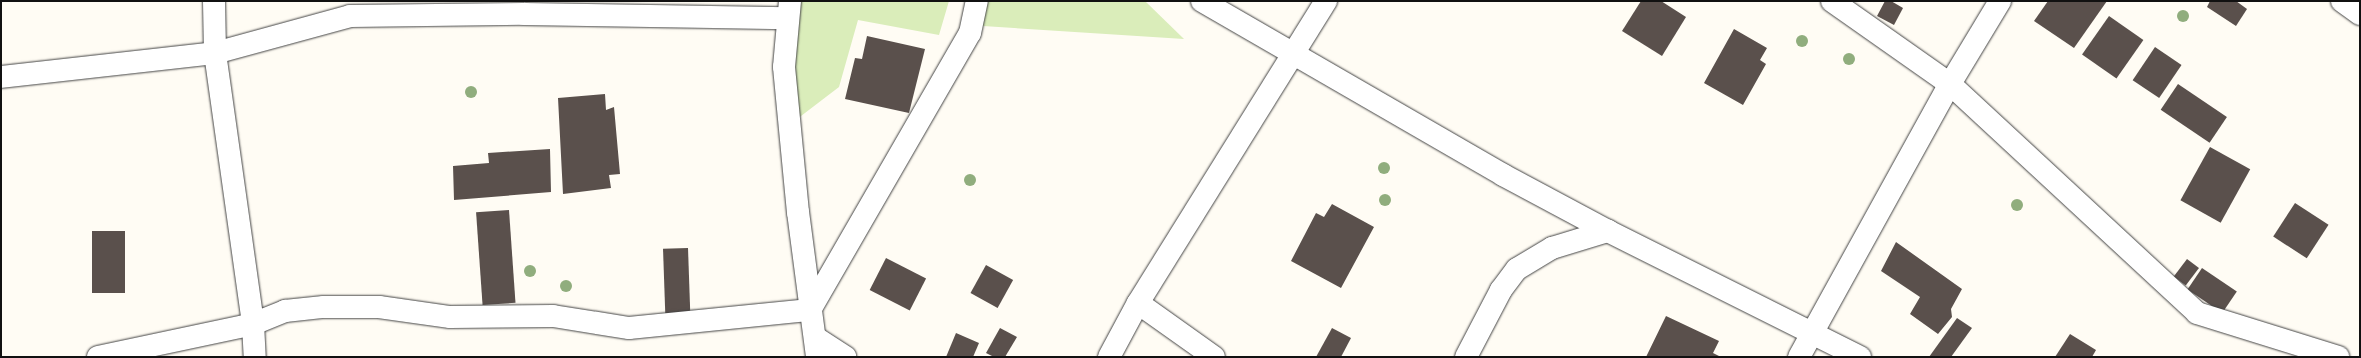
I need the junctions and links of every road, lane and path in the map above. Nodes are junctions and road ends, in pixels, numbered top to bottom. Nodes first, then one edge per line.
1 (214, 1) edge
2 (977, 1) edge
3 (1202, 1) edge
4 (1326, 1) edge
5 (1832, 1) edge
6 (2000, 1) edge
7 (2342, 1) edge
8 (789, 9) edge
9 (2360, 14) edge
10 (215, 53) junction
11 (1292, 53) junction
12 (1, 77) edge
13 (1950, 84) junction
14 (1608, 231) junction
15 (1138, 303) junction
16 (810, 310) junction
17 (254, 324) junction
18 (1812, 332) junction
19 (816, 348) edge
20 (98, 357) edge
21 (255, 357) edge
22 (845, 357) edge
23 (1109, 357) edge
24 (1214, 357) edge
25 (1466, 357) edge
26 (1799, 357) edge
27 (1860, 357) edge
28 (2338, 357) edge

1 - 10 street
2 - 16 street
3 - 11 street
4 - 11 street
5 - 13 street
6 - 13 street
7 - 9 street
8 - 10 street
8 - 16 street
10 - 12 street
10 - 17 street
11 - 14 street
11 - 15 street
13 - 18 street
13 - 28 street
14 - 18 street
14 - 25 street
15 - 23 street
15 - 24 street
16 - 17 street
16 - 19 street
17 - 20 street
17 - 21 street
18 - 26 street
18 - 27 street
19 - 22 street

